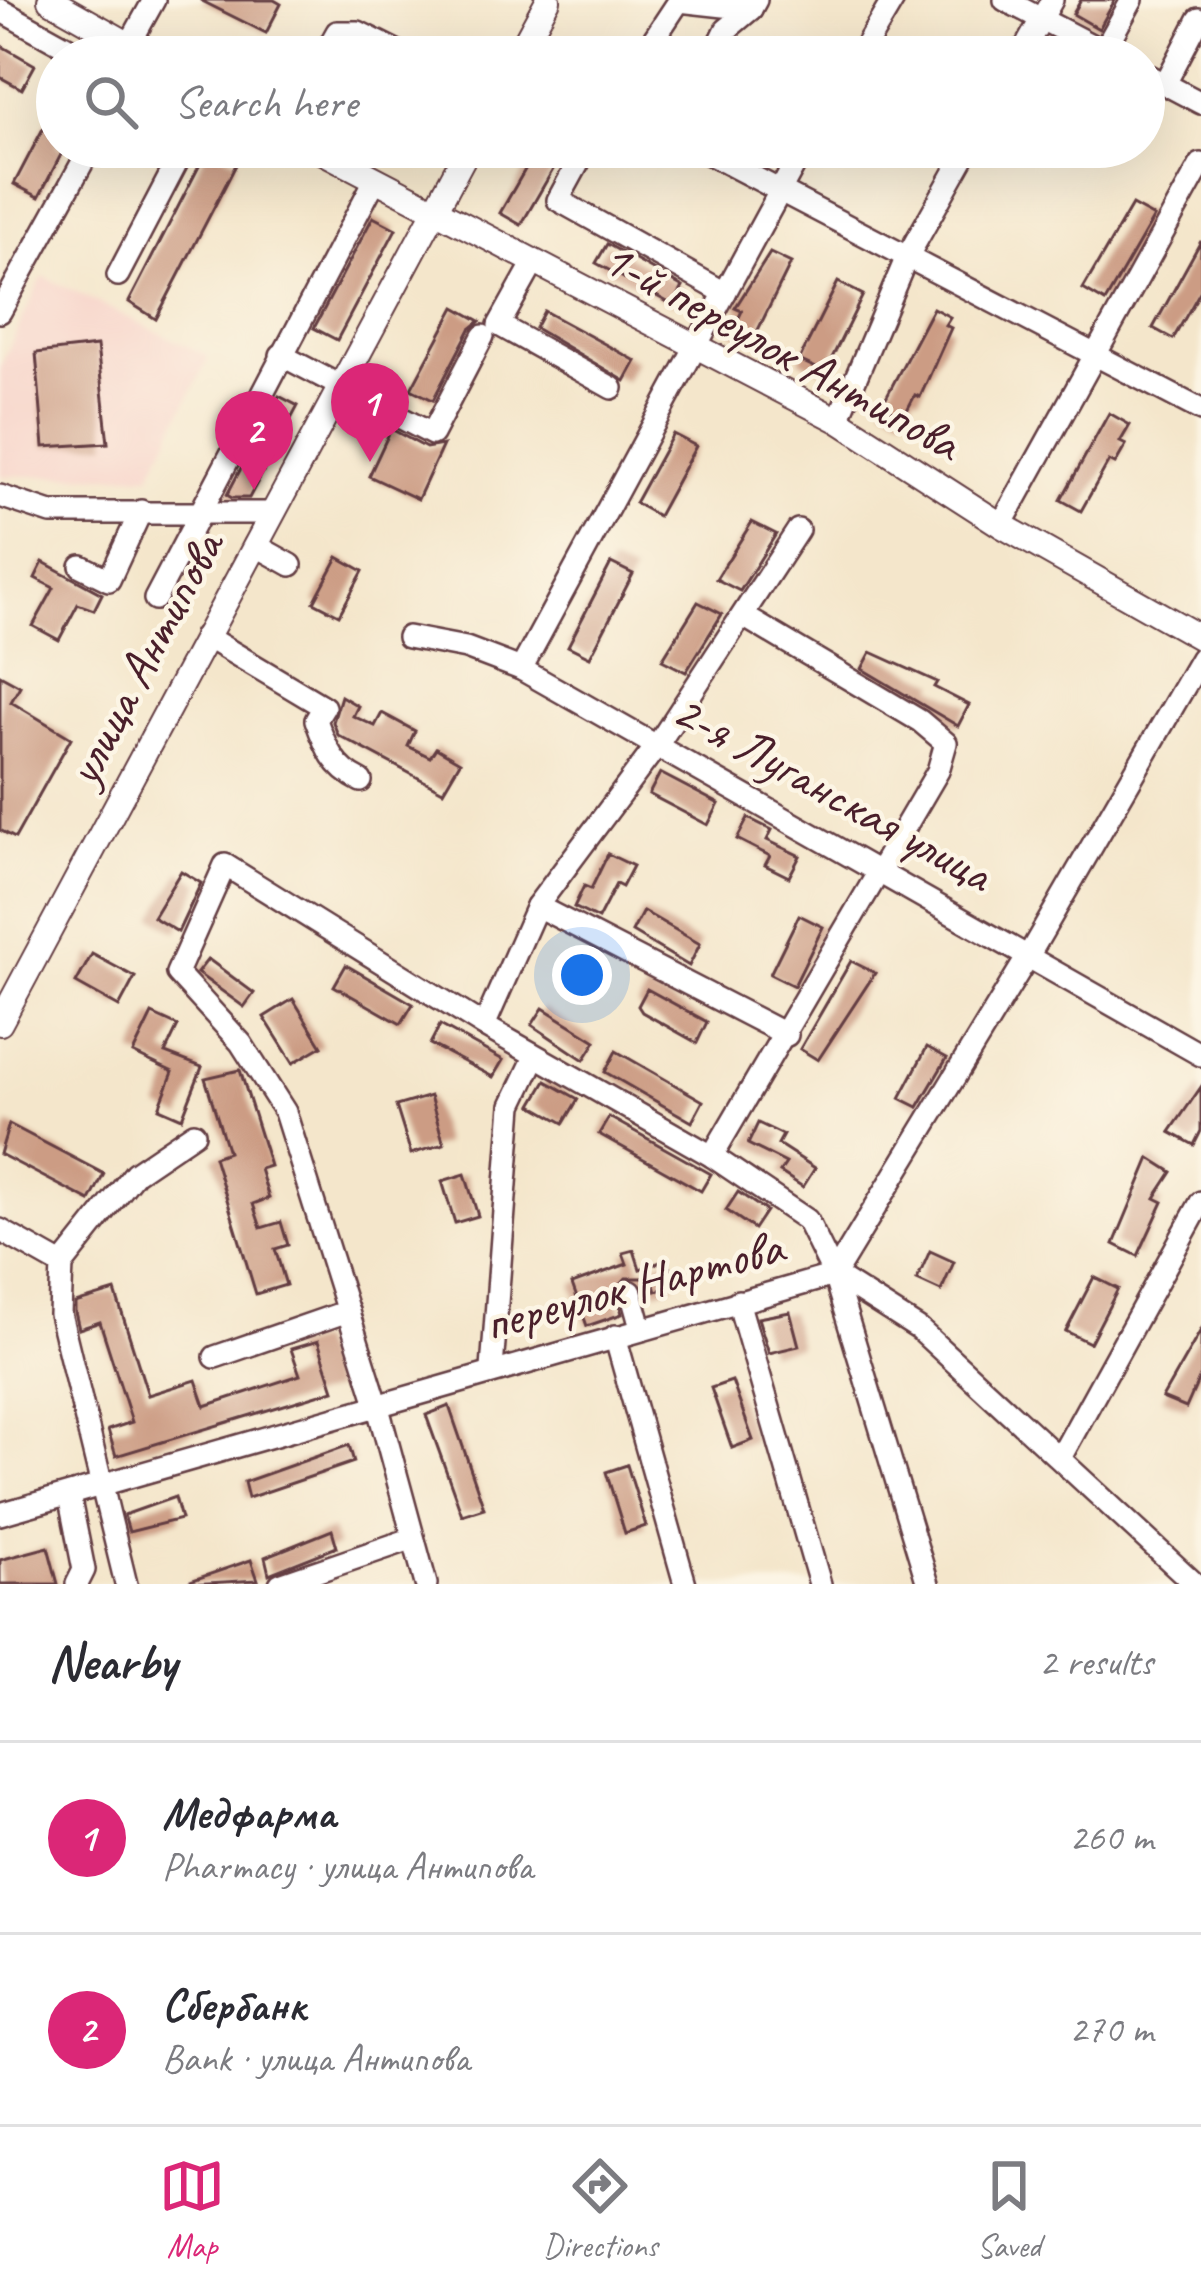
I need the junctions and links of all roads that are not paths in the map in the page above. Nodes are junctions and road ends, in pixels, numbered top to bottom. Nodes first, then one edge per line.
1 (50, 0) edge
2 (154, 0) edge
3 (548, 0) edge
4 (679, 0) edge
5 (893, 0) edge
6 (1004, 0) edge
7 (1132, 0) edge
8 (753, 4) edge
9 (1047, 9) edge
10 (0, 10) edge
11 (1199, 19) edge
12 (47, 36) edge
13 (109, 36) edge
14 (142, 36) edge
15 (336, 36) edge
16 (366, 36) edge
17 (528, 36) edge
18 (656, 36) edge
19 (724, 36) edge
20 (872, 36) edge
21 (1032, 36) edge
22 (1084, 36) edge
23 (1116, 36) edge
24 (1165, 64) edge
25 (1165, 84) edge
26 (1201, 103) edge
27 (1201, 164) edge
28 (79, 168) edge
29 (174, 168) edge
30 (353, 168) edge
31 (458, 168) edge
32 (576, 168) edge
33 (738, 168) edge
34 (792, 168) edge
35 (957, 168) edge
36 (375, 180) junction
37 (779, 189) junction
38 (434, 212) junction
39 (906, 259) junction
40 (533, 264) junction
41 (118, 275) dead end
42 (725, 293) junction
43 (0, 312) edge
44 (483, 336) dead end
45 (698, 348) junction
46 (1099, 352) junction
47 (281, 355) junction
48 (338, 388) junction
49 (612, 388) dead end
50 (1201, 410) edge
51 (838, 420) junction
52 (0, 496) edge
53 (201, 510) junction
54 (141, 511) junction
55 (272, 513) junction
56 (1001, 525) junction
57 (798, 530) dead end
58 (255, 545) junction
59 (291, 565) dead end
60 (80, 566) dead end
61 (155, 599) dead end
62 (745, 617) junction
63 (205, 636) junction
64 (408, 637) dead end
65 (1201, 638) edge
66 (1201, 658) edge
67 (521, 669) junction
68 (658, 744) junction
69 (361, 781) dead end
70 (881, 869) junction
71 (537, 906) junction
72 (1030, 953) junction
73 (0, 1023) edge
74 (484, 1026) junction
75 (787, 1035) junction
76 (1201, 1055) edge
77 (535, 1057) junction
78 (194, 1133) dead end
79 (712, 1156) junction
80 (1201, 1202) edge
81 (0, 1229) edge
82 (62, 1265) junction
83 (834, 1275) junction
84 (631, 1292) dead end
85 (738, 1301) junction
86 (348, 1311) junction
87 (641, 1328) junction
88 (615, 1336) junction
89 (214, 1357) dead end
90 (492, 1369) junction
91 (377, 1404) junction
92 (1060, 1458) junction
93 (103, 1485) junction
94 (69, 1495) junction
95 (0, 1514) edge
96 (410, 1539) junction
97 (77, 1584) edge
98 (126, 1584) edge
99 (280, 1584) edge
100 (426, 1584) edge
101 (685, 1584) edge
102 (820, 1584) edge
103 (928, 1584) edge
104 (1199, 1584) edge

1 - 13 main road
2 - 14 street
3 - 17 main road
4 - 8 street
4 - 18 street
5 - 20 street
6 - 9 street
7 - 23 street
8 - 19 street
9 - 21 street
9 - 22 street
10 - 12 street
11 - 24 street
15 - 16 street
25 - 26 street
27 - 46 street
28 - 43 street
29 - 41 street
30 - 36 main road, 1-й переулок Антипова
31 - 38 main road, улица Антипова
32 - 42 street
33 - 37 street
34 - 37 street
35 - 39 street
36 - 38 main road, 1-й переулок Антипова
36 - 47 street
37 - 39 street
37 - 42 street
38 - 40 main road, 1-й переулок Антипова
38 - 48 main road, улица Антипова
39 - 46 street
39 - 51 street
40 - 45 main road, 1-й переулок Антипова
40 - 49 street
42 - 45 street
44 - 48 street
45 - 51 main road, 1-й переулок Антипова
45 - 67 street
46 - 50 street
46 - 56 street
47 - 48 street
47 - 53 street
48 - 55 main road, улица Антипова
51 - 56 main road, 1-й переулок Антипова
52 - 54 street
53 - 54 street
53 - 55 street
53 - 61 street
54 - 60 street
55 - 58 main road, улица Антипова
56 - 65 main road, 1-й переулок Антипова
57 - 62 street
58 - 59 street
58 - 63 main road, улица Антипова
62 - 68 street
62 - 70 street
63 - 69 street
63 - 73 main road, улица Антипова
64 - 67 street, 2-я Луганская улица
66 - 72 street
67 - 68 street, 2-я Луганская улица
68 - 70 street, 2-я Луганская улица
68 - 71 street
70 - 72 street, 2-я Луганская улица
70 - 75 street
71 - 74 street
71 - 75 street
72 - 76 street, 2-я Луганская улица
72 - 83 street
74 - 77 street
74 - 86 street
75 - 79 street
77 - 79 street
77 - 90 street
78 - 82 street
79 - 83 street
80 - 92 street
81 - 82 street
82 - 93 street
83 - 85 street, переулок Нартова
83 - 92 street, переулок Нартова
83 - 103 street
84 - 87 street
85 - 87 street, переулок Нартова
85 - 102 street
86 - 89 street
86 - 91 street
87 - 88 street, переулок Нартова
88 - 90 street, переулок Нартова
88 - 101 street
90 - 91 street, переулок Нартова
91 - 93 street, переулок Нартова
91 - 96 street
92 - 104 street, переулок Нартова
93 - 94 street, переулок Нартова
93 - 98 street
94 - 95 street, переулок Нартова
94 - 97 street
96 - 99 street
96 - 100 street

